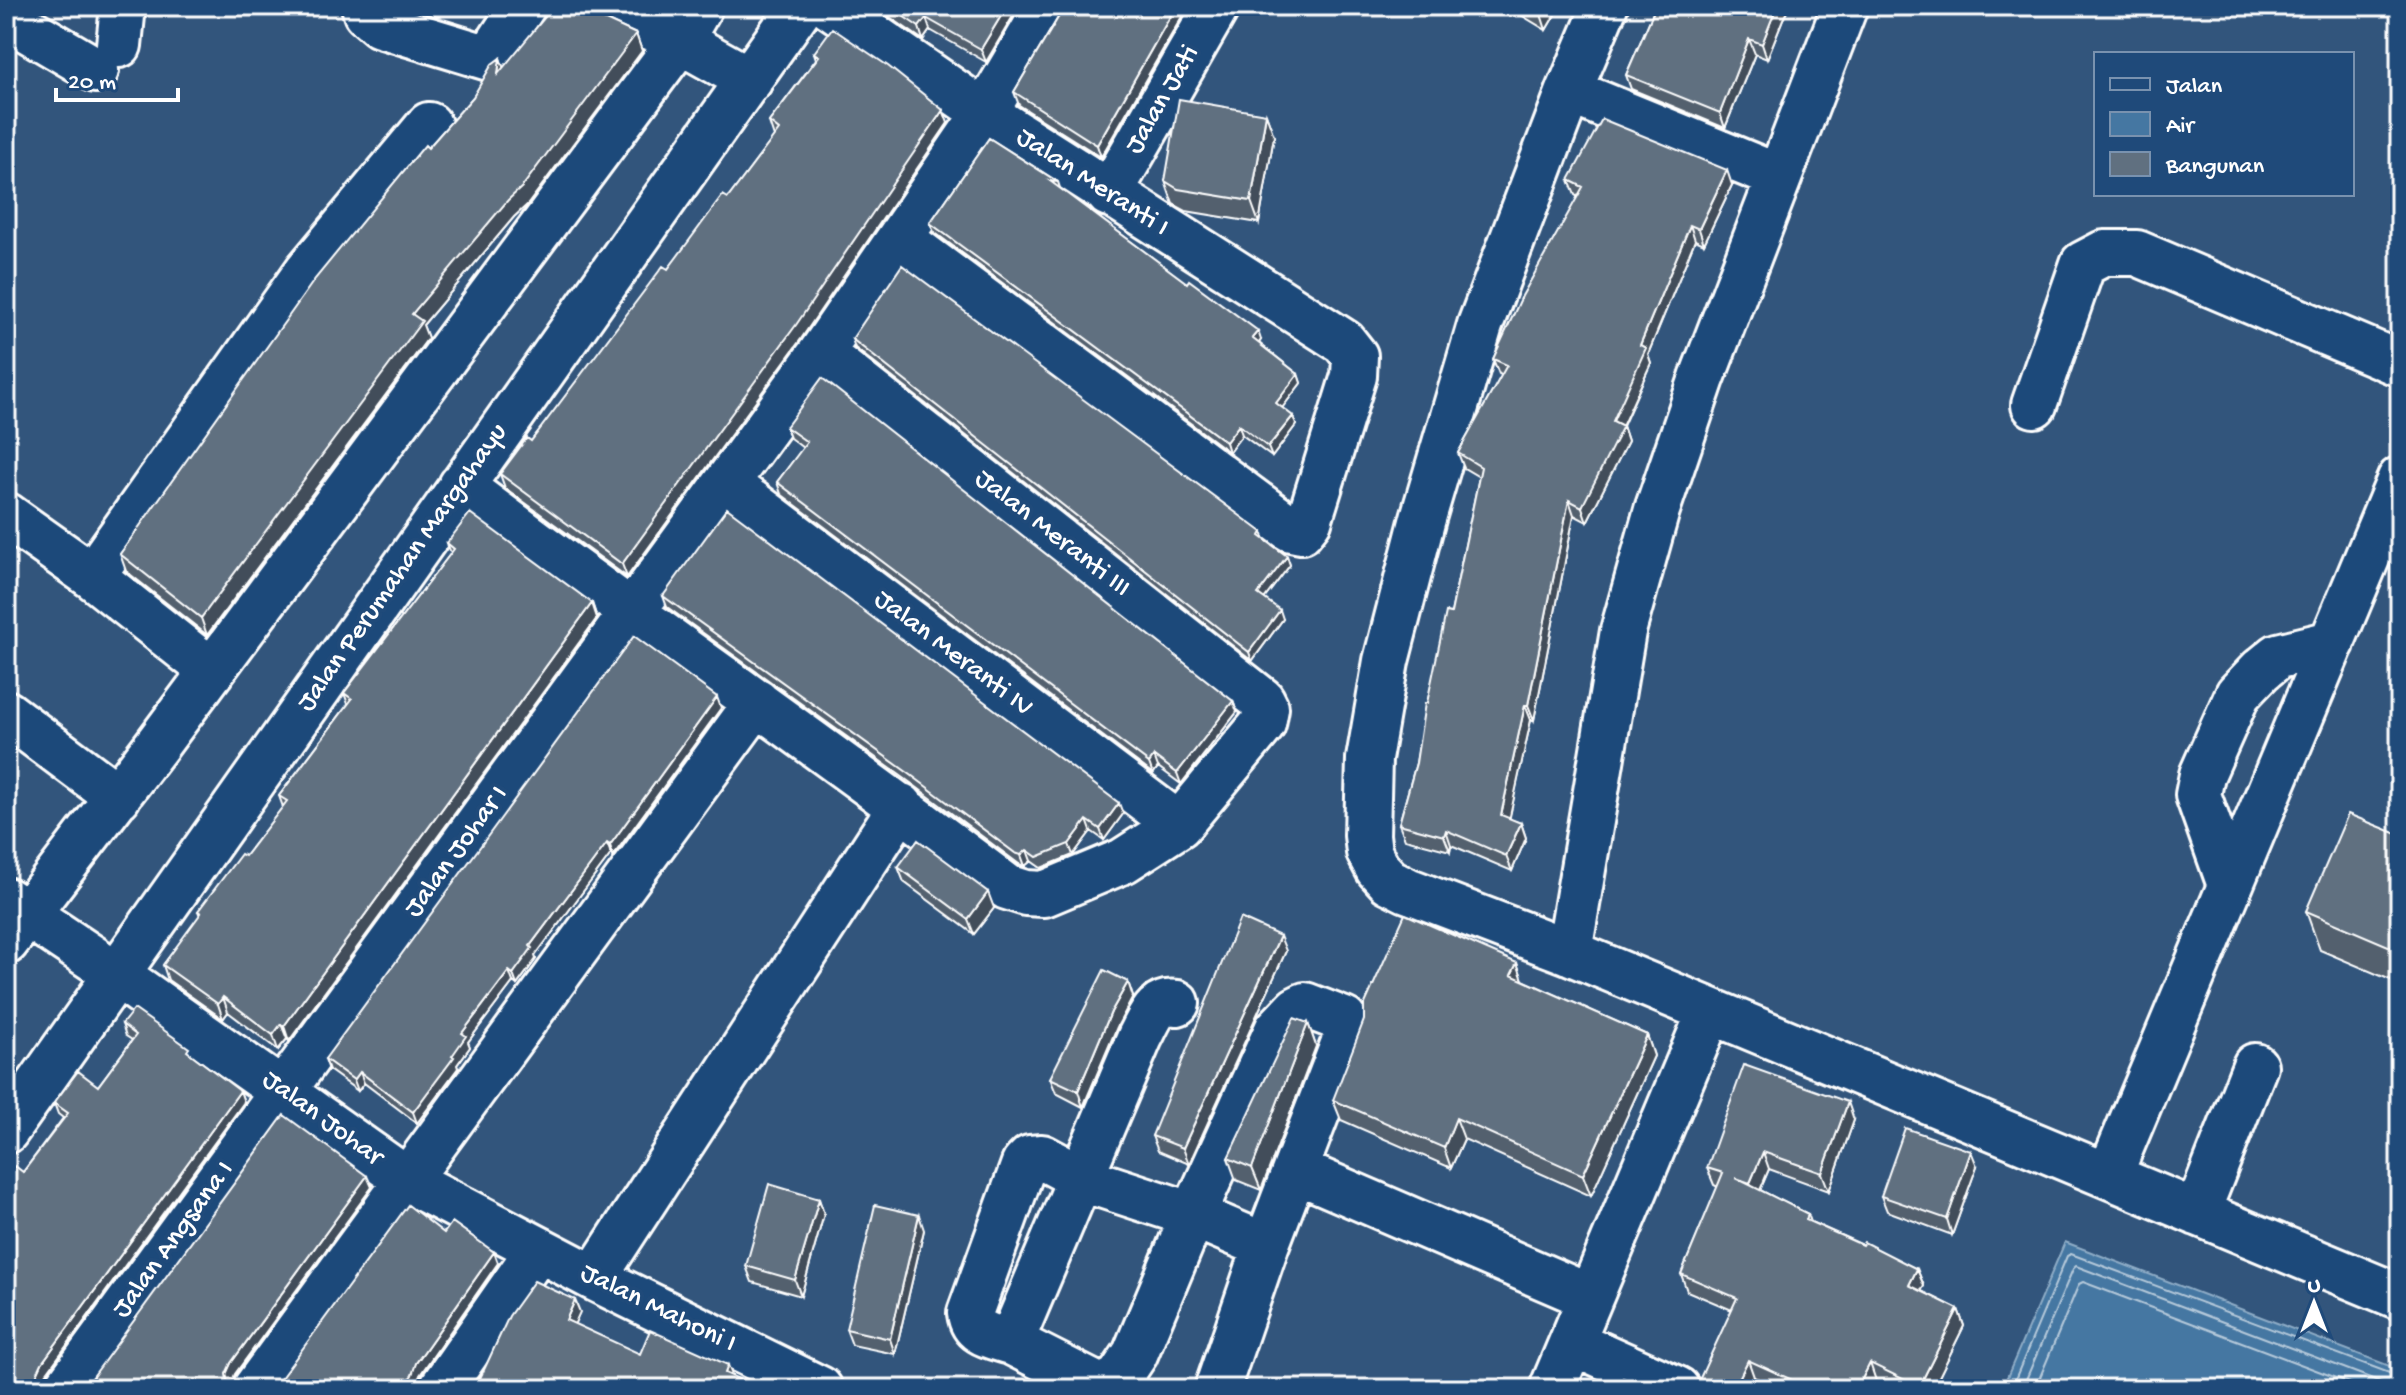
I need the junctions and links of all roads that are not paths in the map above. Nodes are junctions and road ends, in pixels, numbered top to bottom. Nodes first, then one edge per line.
1 (364, 6) edge
2 (523, 6) edge
3 (605, 6) edge
4 (801, 6) edge
5 (830, 6) edge
6 (1048, 6) edge
7 (1217, 6) edge
8 (1605, 6) edge
9 (1845, 6) edge
10 (690, 24) edge
11 (24, 28) edge
12 (113, 40) edge
13 (750, 80) junction
14 (1569, 91) junction
15 (985, 113) junction
16 (429, 125) dead end
17 (1779, 177) junction
18 (1109, 194) junction
19 (901, 239) junction
20 (821, 353) junction
21 (2400, 364) edge
22 (2034, 405) dead end
23 (2400, 479) edge
24 (727, 484) junction
25 (461, 486) junction
26 (6, 515) edge
27 (92, 576) junction
28 (631, 614) junction
29 (2332, 643) junction
30 (212, 671) junction
31 (757, 702) junction
32 (6, 713) edge
33 (118, 797) junction
34 (901, 806) junction
35 (1179, 825) junction
36 (2230, 885) junction
37 (22, 922) edge
38 (1569, 952) junction
39 (105, 967) junction
40 (1177, 1003) dead end
41 (1710, 1011) junction
42 (2255, 1066) dead end
43 (282, 1091) junction
44 (6, 1131) edge
45 (1295, 1170) junction
46 (2109, 1176) junction
47 (1083, 1179) junction
48 (407, 1180) junction
49 (2197, 1213) junction
50 (1193, 1215) junction
51 (1266, 1246) junction
52 (538, 1250) junction
53 (594, 1278) junction
54 (1590, 1297) junction
55 (2400, 1297) edge
56 (1011, 1342) junction
57 (1572, 1342) junction
58 (444, 1388) edge
59 (1100, 1388) edge
60 (66, 1389) edge
61 (255, 1389) edge
62 (820, 1389) edge
63 (1217, 1389) edge
64 (1552, 1389) edge
65 (1677, 1389) edge

1 - 2 street
3 - 10 street
4 - 13 street, Jalan Perumahan Margahayu
5 - 15 street, Jalan Meranti I
6 - 15 street, Jalan Johar I
7 - 18 street, Jalan Jati
8 - 14 street
9 - 17 street
10 - 13 street
10 - 30 street
11 - 12 street
13 - 25 street, Jalan Perumahan Margahayu
14 - 17 street
14 - 38 street
15 - 18 street, Jalan Meranti I
15 - 19 street, Jalan Johar I
16 - 27 street
17 - 38 street
18 - 19 street, Jalan Meranti I
19 - 20 street, Jalan Johar I
20 - 24 street, Jalan Johar I
20 - 35 street, Jalan Meranti III
21 - 22 street
23 - 29 street
24 - 28 street, Jalan Johar I
24 - 35 street, Jalan Meranti IV
25 - 28 street
25 - 39 street, Jalan Perumahan Margahayu
26 - 27 street
27 - 30 street
28 - 31 street
28 - 43 street, Jalan Johar I
29 - 36 street
29 - 36 street
30 - 33 street
31 - 34 street
31 - 48 street
32 - 33 street
33 - 37 street
34 - 35 street
34 - 53 street
36 - 46 street
37 - 39 street, Jalan Johar
38 - 41 street
39 - 43 street, Jalan Johar
39 - 44 street, Jalan Perumahan Margahayu
40 - 47 street
41 - 46 street
41 - 54 street
42 - 49 street
43 - 48 street, Jalan Johar
43 - 60 street, Jalan Angsana I
45 - 50 street
45 - 51 street
45 - 54 street
46 - 49 street
47 - 50 street
47 - 56 street
47 - 56 street
48 - 52 street, Jalan Johar
48 - 61 street
49 - 55 street
50 - 51 street
50 - 59 street
51 - 63 street
52 - 53 street, Jalan Mahoni I
52 - 58 street
53 - 62 street, Jalan Mahoni I
54 - 57 street
56 - 59 street
57 - 64 street
57 - 65 street

